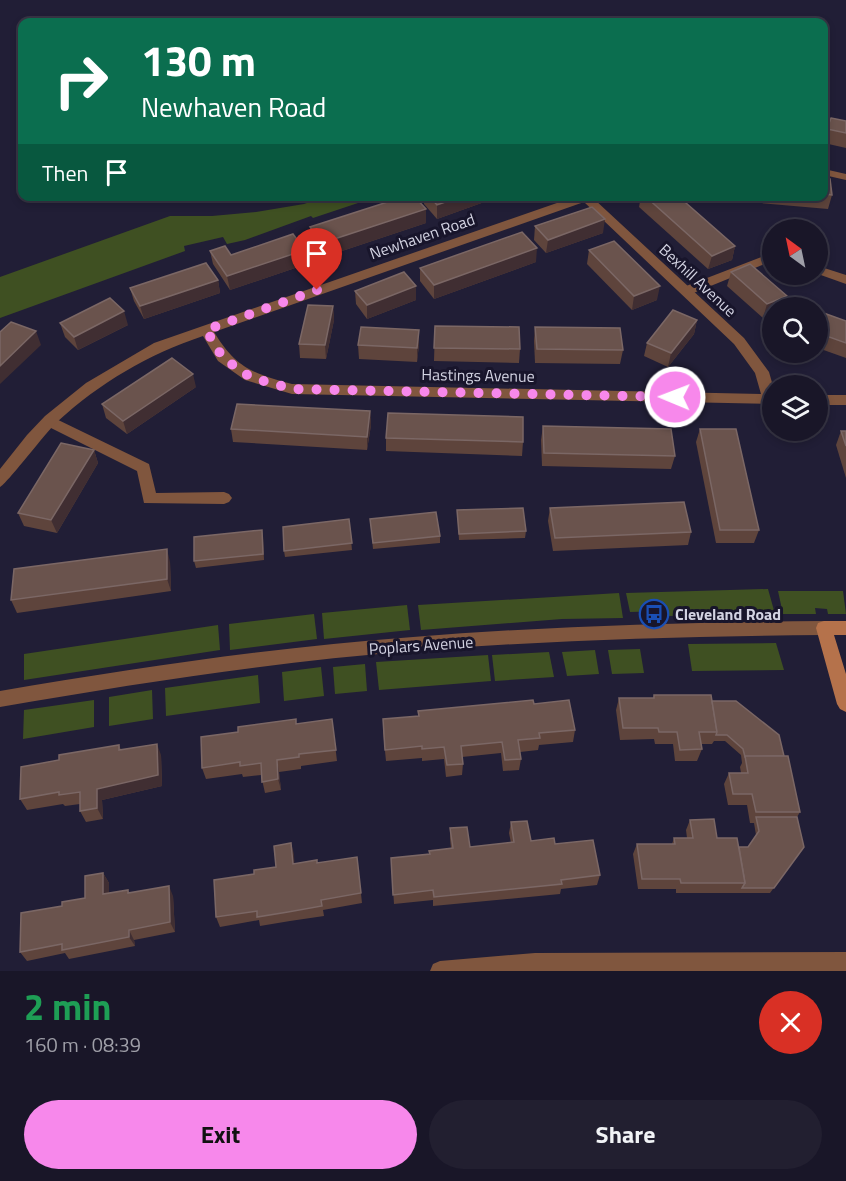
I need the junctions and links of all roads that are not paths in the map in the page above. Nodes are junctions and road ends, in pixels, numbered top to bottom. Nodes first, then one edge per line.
1 (828, 173) edge
2 (846, 177) edge
3 (577, 201) edge
4 (592, 201) edge
5 (762, 260) edge
6 (828, 274) edge
7 (846, 280) edge
8 (686, 291) junction
9 (206, 330) junction
10 (763, 375) edge
11 (762, 399) edge
12 (828, 400) edge
13 (846, 400) edge
14 (51, 421) junction
15 (0, 481) edge
16 (224, 498) dead end
17 (824, 628) junction
18 (846, 628) edge
19 (845, 697) edge
20 (0, 699) edge
21 (846, 962) edge
22 (535, 967) edge
23 (440, 971) edge

1 - 2 street
3 - 9 street, Newhaven Road
4 - 8 street, Bexhill Avenue
5 - 8 street
6 - 7 street
8 - 10 street, Bexhill Avenue
9 - 11 street, Hastings Avenue
9 - 14 street, Newhaven Road
12 - 13 street
14 - 15 street, Newhaven Road
14 - 16 street
17 - 18 street, Poplars Avenue
17 - 19 street
17 - 20 street, Poplars Avenue
21 - 22 street
22 - 23 street

